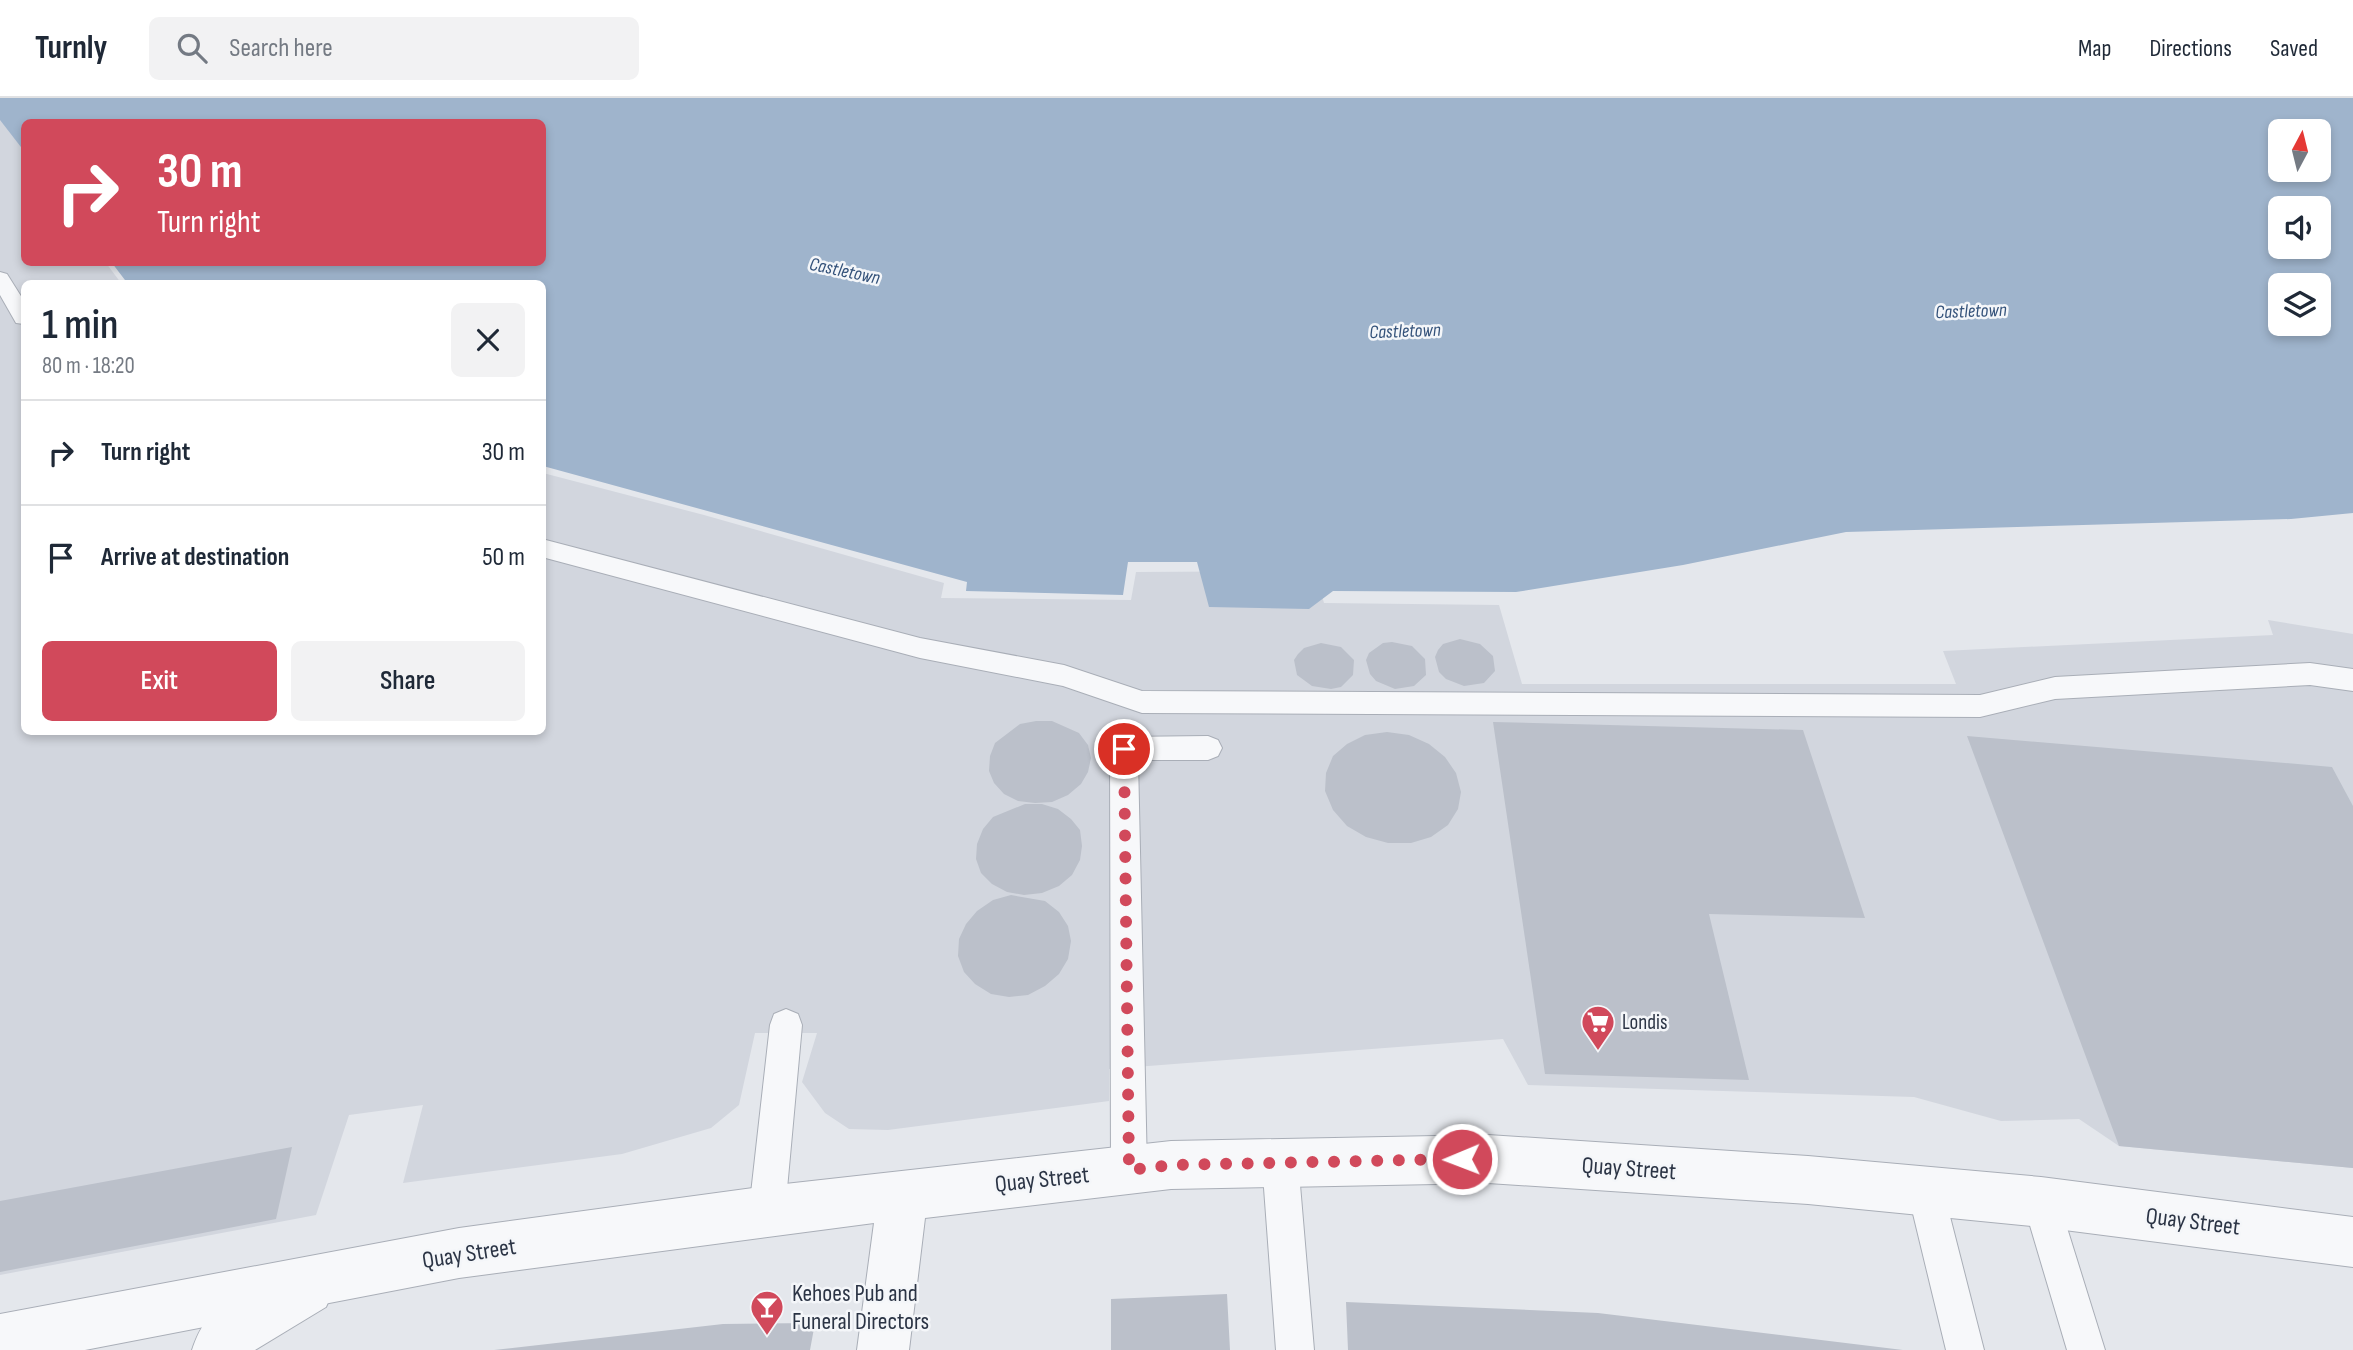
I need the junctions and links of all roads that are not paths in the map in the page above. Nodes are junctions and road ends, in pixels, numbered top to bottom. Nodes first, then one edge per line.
1 (0, 278) edge
2 (21, 313) edge
3 (546, 549) edge
4 (2353, 680) edge
5 (1208, 748) dead end
6 (786, 1025) dead end
7 (1280, 1161) junction
8 (1129, 1170) junction
9 (1926, 1193) junction
10 (903, 1195) junction
11 (2041, 1202) junction
12 (767, 1212) junction
13 (2353, 1242) edge
14 (328, 1277) junction
15 (0, 1340) edge
16 (218, 1350) edge
17 (883, 1350) edge
18 (1296, 1350) edge
19 (1965, 1350) edge
20 (2086, 1350) edge

1 - 2 lane
3 - 4 lane
5 - 8 lane
6 - 12 lane
7 - 8 street, Quay Street
7 - 9 street, Quay Street
7 - 18 lane
8 - 10 street, Quay Street
9 - 11 street, Quay Street
9 - 19 lane
10 - 12 street, Quay Street
10 - 17 street
11 - 13 street, Quay Street
11 - 20 lane
12 - 14 street, Quay Street
14 - 15 street, Quay Street
14 - 16 street, Quay Street

